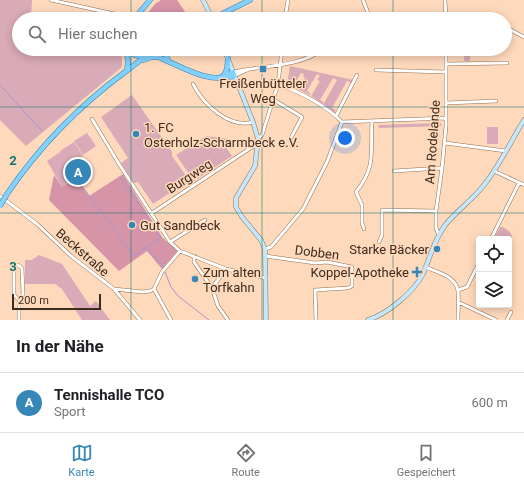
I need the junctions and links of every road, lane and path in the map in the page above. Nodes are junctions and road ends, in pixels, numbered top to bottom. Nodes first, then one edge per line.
1 (51, 0) edge
2 (58, 0) edge
3 (150, 0) edge
4 (203, 0) edge
5 (250, 0) edge
6 (288, 0) edge
7 (364, 0) edge
8 (445, 0) edge
9 (107, 12) edge
10 (139, 12) edge
11 (209, 12) edge
12 (222, 12) edge
13 (286, 12) edge
14 (368, 12) edge
15 (446, 12) edge
16 (512, 31) edge
17 (524, 37) edge
18 (128, 56) edge
19 (146, 56) edge
20 (166, 56) edge
21 (281, 56) edge
22 (312, 56) edge
23 (446, 56) edge
24 (228, 58) joint
25 (138, 62) junction
26 (169, 62) junction
27 (508, 63) dead end
28 (446, 64) junction
29 (280, 65) junction
30 (127, 70) junction
31 (376, 70) dead end
32 (446, 72) junction
33 (234, 74) junction
34 (224, 75) junction
35 (357, 75) dead end
36 (217, 78) junction
37 (193, 84) dead end
38 (278, 84) junction
39 (274, 100) junction
40 (496, 101) dead end
41 (446, 103) junction
42 (336, 116) junction
43 (446, 118) junction
44 (92, 120) dead end
45 (524, 120) edge
46 (372, 121) junction
47 (252, 122) junction
48 (342, 122) junction
49 (291, 138) dead end
50 (258, 139) junction
51 (445, 143) junction
52 (258, 146) junction
53 (506, 151) junction
54 (442, 168) junction
55 (394, 171) dead end
56 (494, 171) junction
57 (519, 183) junction
58 (524, 185) edge
59 (0, 196) edge
60 (0, 206) edge
61 (436, 211) junction
62 (152, 213) junction
63 (205, 220) dead end
64 (364, 229) dead end
65 (440, 235) junction
66 (492, 236) edge
67 (170, 242) junction
68 (379, 242) dead end
69 (265, 249) junction
70 (180, 251) junction
71 (194, 256) junction
72 (265, 256) junction
73 (426, 267) junction
74 (226, 269) junction
75 (476, 269) edge
76 (377, 272) dead end
77 (352, 276) junction
78 (266, 278) junction
79 (212, 288) junction
80 (114, 289) junction
81 (154, 289) junction
82 (458, 290) junction
83 (19, 300) junction
84 (458, 302) junction
85 (511, 312) dead end
86 (19, 320) edge
87 (140, 320) edge
88 (171, 320) edge
89 (228, 320) edge
90 (266, 320) edge
91 (316, 320) edge
92 (368, 320) edge
93 (458, 320) edge
94 (496, 320) edge
95 (507, 320) edge

1 - 2 street
2 - 9 street
3 - 10 main road
4 - 11 street
5 - 12 main road
6 - 13 street
7 - 14 street
8 - 15 street
16 - 17 street
18 - 30 main road
19 - 25 main road
20 - 26 main road
21 - 29 street
22 - 29 street
23 - 28 street, Am Rodelande
24 - 33 street
24 - 34 main road
25 - 26 main road
25 - 30 main road
26 - 36 main road
27 - 28 street
28 - 32 street, Am Rodelande
29 - 33 street
29 - 38 street
30 - 60 main road, bridge
31 - 32 street
32 - 41 street, Am Rodelande
33 - 34 main road
33 - 36 main road
33 - 47 street
34 - 36 main road
35 - 42 street
37 - 47 street
38 - 39 street
38 - 42 street
39 - 49 street
39 - 50 street
40 - 41 street
41 - 43 street, Am Rodelande
42 - 48 street
43 - 46 street
43 - 51 street, Am Rodelande
44 - 62 street
45 - 53 street
46 - 48 street
46 - 64 street
47 - 50 street
48 - 69 street
50 - 52 street
51 - 53 street
51 - 54 street, Am Rodelande
52 - 62 street, Burgweg
52 - 69 street
53 - 56 street
54 - 55 street
54 - 61 street, Am Rodelande
56 - 57 street
56 - 65 street
57 - 58 street
57 - 66 street
59 - 80 street, Beckstraße
61 - 65 street, Am Rodelande
61 - 68 street
62 - 67 street
63 - 67 street
65 - 73 street
67 - 70 street
69 - 72 street
70 - 71 street
70 - 81 street
71 - 74 street
71 - 79 street
72 - 77 street, Dobben
72 - 78 street
73 - 82 street
73 - 92 street
74 - 78 street
74 - 79 street
75 - 82 street
76 - 77 street
77 - 91 street, Dobben
78 - 90 street
79 - 89 street
80 - 81 street
80 - 87 street, Beckstraße
81 - 88 street
82 - 84 street
83 - 83 street
83 - 86 street
84 - 93 street
84 - 94 street
85 - 95 street

